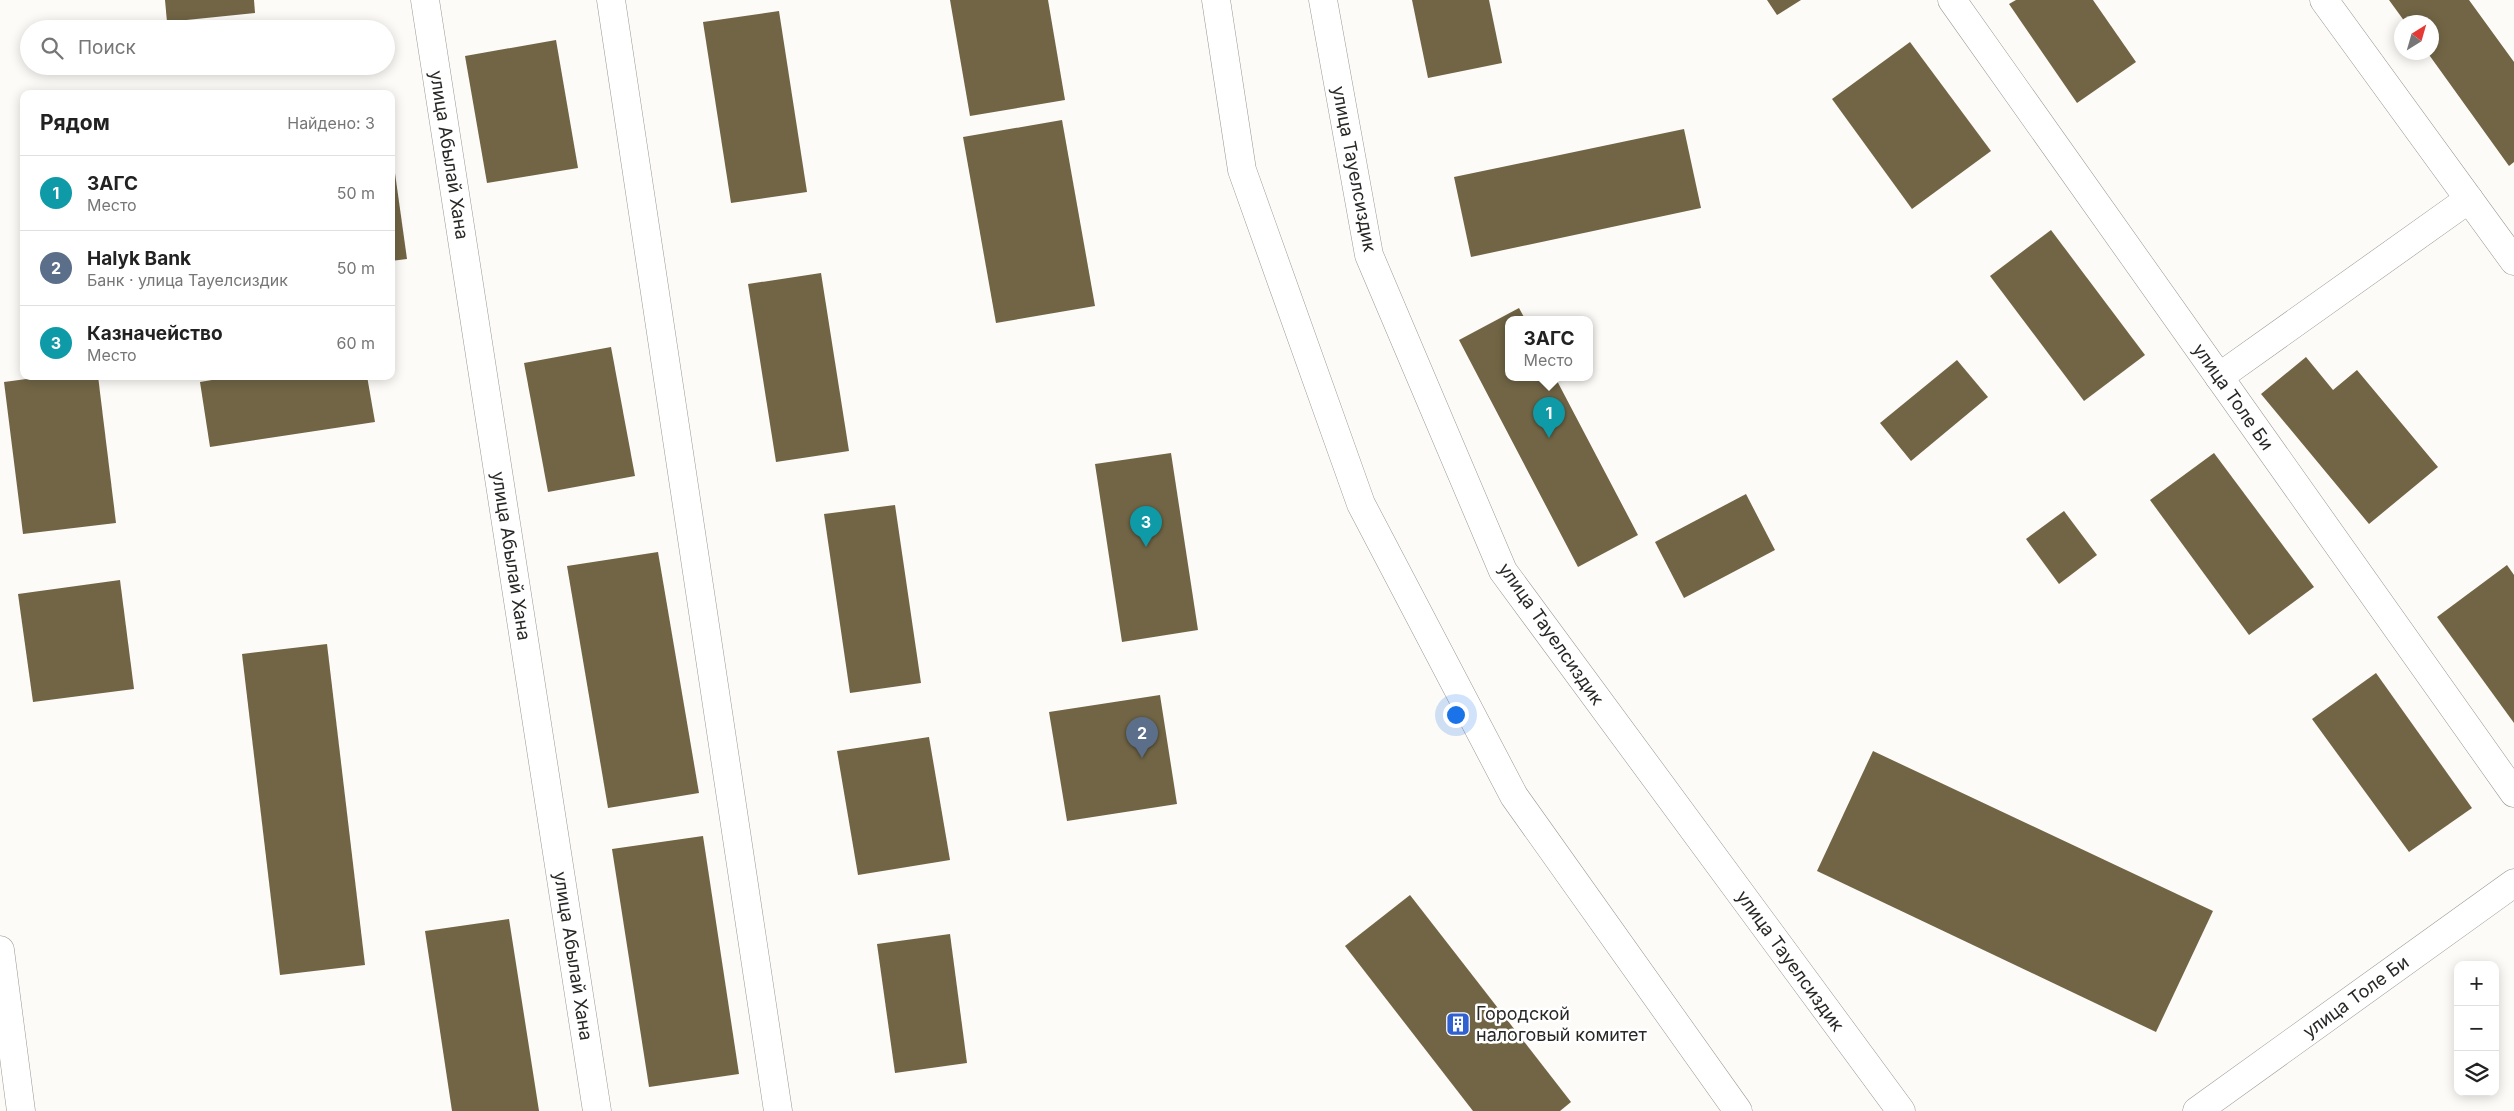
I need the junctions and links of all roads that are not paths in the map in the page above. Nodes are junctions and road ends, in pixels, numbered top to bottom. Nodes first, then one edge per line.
1 (425, 0) edge
2 (611, 0) edge
3 (1216, 0) edge
4 (1323, 0) edge
5 (1952, 0) edge
6 (2324, 0) edge
7 (2469, 199) junction
8 (2514, 260) edge
9 (2219, 377) junction
10 (2514, 793) edge
11 (2514, 883) edge
12 (0, 950) edge
13 (21, 1111) edge
14 (597, 1111) edge
15 (778, 1111) edge
16 (1738, 1111) edge
17 (1901, 1111) edge
18 (2197, 1111) edge

1 - 14 street, улица Абылай Хана
2 - 15 street
3 - 16 street
4 - 17 street, улица Тауелсиздик
5 - 9 street, улица Толе Би
6 - 7 street
7 - 8 street
7 - 9 street
9 - 10 street, улица Толе Би
11 - 18 street, улица Толе Би
12 - 13 street

